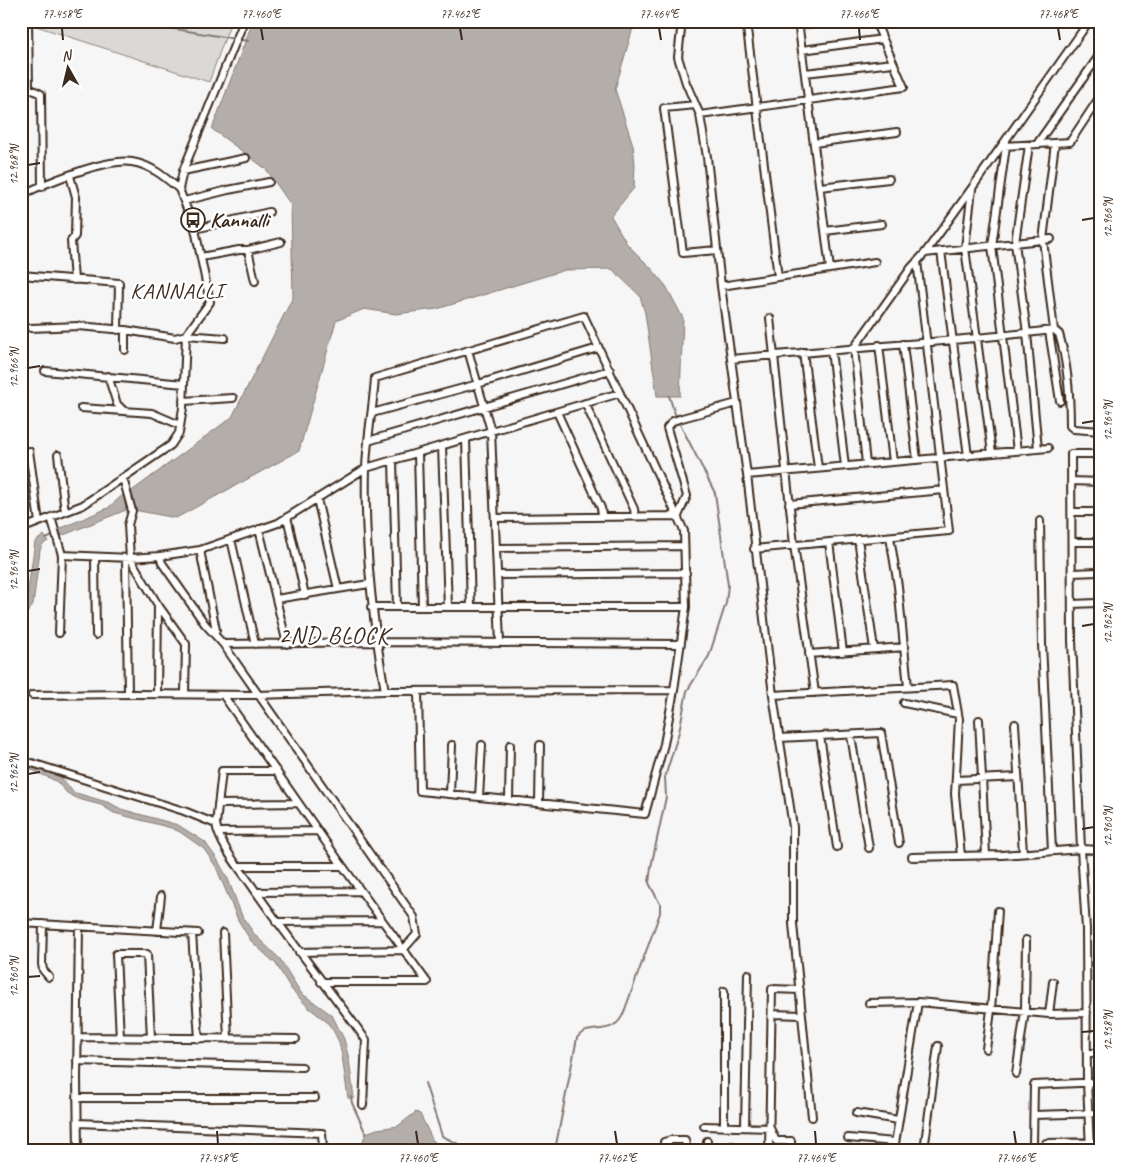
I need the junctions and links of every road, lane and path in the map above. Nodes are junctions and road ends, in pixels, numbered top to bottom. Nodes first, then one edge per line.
1 (28, 21) edge
2 (244, 21) edge
3 (682, 21) edge
4 (746, 21) edge
5 (830, 21) edge
6 (874, 21) edge
7 (799, 23) edge
8 (1085, 27) dead end
9 (883, 39) junction
10 (802, 50) junction
11 (1101, 53) edge
12 (893, 63) junction
13 (805, 73) junction
14 (1101, 95) edge
15 (808, 100) junction
16 (696, 105) junction
17 (758, 107) junction
18 (700, 115) junction
19 (897, 132) dead end
20 (814, 143) junction
21 (1054, 143) junction
22 (1037, 144) junction
23 (1029, 145) junction
24 (1003, 147) junction
25 (246, 158) dead end
26 (184, 171) junction
27 (70, 176) junction
28 (889, 179) dead end
29 (269, 182) dead end
30 (42, 187) junction
31 (820, 187) junction
32 (972, 188) junction
33 (179, 189) junction
34 (21, 196) edge
35 (184, 201) junction
36 (269, 212) dead end
37 (882, 224) dead end
38 (194, 229) junction
39 (825, 232) junction
40 (1052, 239) dead end
41 (1043, 240) junction
42 (280, 242) dead end
43 (1016, 243) junction
44 (992, 246) junction
45 (965, 248) junction
46 (248, 250) junction
47 (717, 250) junction
48 (941, 251) junction
49 (925, 253) junction
50 (201, 257) junction
51 (917, 261) junction
52 (876, 262) dead end
53 (830, 269) junction
54 (21, 275) edge
55 (778, 277) junction
56 (74, 280) junction
57 (254, 281) dead end
58 (721, 286) junction
59 (770, 318) dead end
60 (31, 328) dead end
61 (122, 330) junction
62 (1052, 331) junction
63 (1027, 333) junction
64 (186, 335) junction
65 (1003, 337) junction
66 (225, 338) dead end
67 (977, 338) junction
68 (953, 340) junction
69 (926, 342) junction
70 (903, 344) junction
71 (879, 346) junction
72 (598, 348) junction
73 (854, 348) junction
74 (125, 350) dead end
75 (468, 350) junction
76 (831, 350) junction
77 (803, 352) junction
78 (773, 355) junction
79 (731, 359) junction
80 (610, 370) junction
81 (45, 371) dead end
82 (108, 376) junction
83 (184, 384) junction
84 (478, 384) junction
85 (620, 393) junction
86 (233, 398) dead end
87 (183, 401) junction
88 (1060, 401) dead end
89 (585, 403) junction
90 (737, 403) junction
91 (484, 407) junction
92 (80, 408) dead end
93 (124, 411) junction
94 (557, 412) junction
95 (372, 413) junction
96 (180, 425) junction
97 (1101, 430) edge
98 (491, 431) junction
99 (466, 439) junction
100 (368, 441) junction
101 (442, 446) junction
102 (1038, 448) junction
103 (1048, 448) dead end
104 (29, 451) dead end
105 (1017, 451) junction
106 (418, 453) junction
107 (992, 453) junction
108 (1101, 454) edge
109 (58, 455) dead end
110 (968, 456) junction
111 (940, 458) junction
112 (393, 460) junction
113 (917, 460) junction
114 (893, 462) junction
115 (866, 464) junction
116 (845, 466) junction
117 (366, 468) junction
118 (818, 468) junction
119 (786, 472) junction
120 (747, 475) junction
121 (124, 478) junction
122 (1072, 481) junction
123 (1101, 482) edge
124 (944, 490) junction
125 (317, 499) junction
126 (789, 504) junction
127 (66, 512) junction
128 (1072, 512) junction
129 (1101, 512) edge
130 (602, 515) junction
131 (635, 516) junction
132 (678, 516) junction
133 (51, 517) junction
134 (288, 517) junction
135 (494, 518) junction
136 (1040, 521) dead end
137 (38, 522) junction
138 (21, 529) edge
139 (259, 529) junction
140 (890, 537) junction
141 (230, 539) junction
142 (858, 539) junction
143 (829, 542) junction
144 (1072, 542) junction
145 (1098, 542) dead end
146 (794, 545) junction
147 (684, 546) junction
148 (496, 548) junction
149 (754, 549) junction
150 (200, 550) junction
151 (62, 555) junction
152 (160, 556) junction
153 (95, 557) junction
154 (128, 558) junction
155 (1098, 572) dead end
156 (686, 573) junction
157 (1072, 573) junction
158 (497, 575) junction
159 (369, 584) junction
160 (338, 589) junction
161 (305, 594) junction
162 (276, 599) junction
163 (1098, 603) dead end
164 (1072, 604) junction
165 (158, 605) junction
166 (686, 606) junction
167 (372, 607) junction
168 (398, 607) junction
169 (422, 607) junction
170 (448, 607) junction
171 (471, 607) junction
172 (498, 607) junction
173 (59, 633) dead end
174 (214, 634) junction
175 (96, 635) dead end
176 (376, 642) junction
177 (500, 643) junction
178 (223, 644) junction
179 (255, 644) junction
180 (287, 644) junction
181 (680, 644) junction
182 (904, 647) junction
183 (874, 649) junction
184 (843, 652) junction
185 (809, 654) junction
186 (908, 687) junction
187 (674, 690) junction
188 (385, 691) junction
189 (418, 691) junction
190 (815, 693) junction
191 (128, 694) junction
192 (157, 694) junction
193 (185, 694) junction
194 (223, 694) junction
195 (32, 695) dead end
196 (257, 695) junction
197 (773, 696) junction
198 (904, 703) dead end
199 (958, 714) junction
200 (979, 720) dead end
201 (1015, 724) dead end
202 (851, 735) junction
203 (820, 736) junction
204 (779, 738) junction
205 (452, 745) dead end
206 (482, 745) dead end
207 (510, 745) dead end
208 (540, 745) dead end
209 (32, 763) dead end
210 (277, 771) junction
211 (1018, 777) junction
212 (982, 779) junction
213 (956, 780) junction
214 (450, 794) junction
215 (479, 797) junction
216 (509, 800) junction
217 (298, 803) junction
218 (539, 803) junction
219 (218, 804) junction
220 (216, 824) junction
221 (318, 831) junction
222 (218, 832) junction
223 (899, 843) dead end
224 (837, 847) dead end
225 (869, 848) dead end
226 (1081, 850) junction
227 (1101, 850) edge
228 (1052, 851) junction
229 (1023, 853) junction
230 (986, 855) junction
231 (961, 856) junction
232 (912, 857) dead end
233 (238, 866) junction
234 (342, 866) junction
235 (360, 890) junction
236 (256, 892) junction
237 (161, 896) dead end
238 (998, 911) dead end
239 (382, 921) junction
240 (276, 922) junction
241 (21, 923) edge
242 (43, 924) junction
243 (79, 926) junction
244 (157, 931) junction
245 (223, 933) dead end
246 (1026, 940) dead end
247 (403, 950) junction
248 (298, 952) junction
249 (748, 974) dead end
250 (49, 977) dead end
251 (321, 982) junction
252 (1052, 982) dead end
253 (800, 990) junction
254 (724, 991) dead end
255 (918, 1002) junction
256 (869, 1003) dead end
257 (990, 1010) junction
258 (1025, 1011) junction
259 (1087, 1013) junction
260 (772, 1014) junction
261 (1050, 1014) junction
262 (802, 1015) junction
263 (78, 1037) junction
264 (120, 1038) junction
265 (151, 1038) junction
266 (198, 1039) junction
267 (228, 1039) junction
268 (296, 1040) dead end
269 (938, 1046) dead end
270 (986, 1049) dead end
271 (1087, 1052) junction
272 (1101, 1053) edge
273 (77, 1061) junction
274 (302, 1068) dead end
275 (1016, 1074) dead end
276 (1087, 1082) junction
277 (1101, 1082) edge
278 (78, 1098) junction
279 (315, 1098) dead end
280 (363, 1105) dead end
281 (856, 1112) dead end
282 (1088, 1113) junction
283 (1101, 1113) edge
284 (1034, 1115) junction
285 (812, 1117) dead end
286 (898, 1120) junction
287 (78, 1123) junction
288 (704, 1126) dead end
289 (724, 1127) junction
290 (745, 1127) junction
291 (770, 1128) junction
292 (848, 1138) dead end
293 (706, 1141) dead end
294 (895, 1142) junction
295 (1088, 1142) junction
296 (1101, 1142) edge
297 (1033, 1143) dead end
298 (1046, 1143) dead end
299 (78, 1150) edge
300 (322, 1150) edge
301 (664, 1150) edge
302 (687, 1150) edge
303 (707, 1150) edge
304 (769, 1150) edge
305 (791, 1150) edge
306 (894, 1150) edge
307 (924, 1150) edge
308 (1090, 1150) edge

1 - 30 street
2 - 26 street
3 - 16 street
4 - 17 street
5 - 7 street
6 - 9 street
7 - 10 street
8 - 24 street
9 - 10 street
9 - 12 street
10 - 13 street
11 - 22 street
12 - 13 street
12 - 15 street
13 - 15 street
14 - 21 street
15 - 17 street
15 - 20 street
16 - 18 street
16 - 47 street
17 - 18 street
17 - 55 street
18 - 47 street
19 - 20 street
20 - 31 street
21 - 22 street
21 - 41 street
22 - 23 street
23 - 24 street
23 - 43 street
24 - 32 street
24 - 44 street
25 - 26 street
26 - 33 street
27 - 30 street
27 - 33 street
27 - 56 street
28 - 31 street
29 - 35 street
30 - 34 street
31 - 39 street
32 - 45 street
32 - 49 street
33 - 35 street
35 - 38 street
36 - 38 street
37 - 39 street
38 - 50 street
39 - 53 street
40 - 41 street
41 - 43 street
41 - 62 street
42 - 46 street
43 - 44 street
43 - 63 street
44 - 45 street
44 - 65 street
45 - 48 street
45 - 67 street
46 - 50 street
46 - 57 street
47 - 58 street
48 - 49 street
48 - 68 street
49 - 51 street
50 - 64 street
51 - 69 street
51 - 73 street
52 - 53 street
53 - 55 street
54 - 56 street
55 - 58 street
56 - 61 street
58 - 79 street
59 - 78 street
60 - 61 street
61 - 64 street
61 - 74 street
62 - 63 street
62 - 88 street
62 - 97 street
63 - 65 street
63 - 102 street
64 - 66 street
64 - 83 street
65 - 67 street
65 - 105 street
67 - 68 street
67 - 107 street
68 - 69 street
68 - 110 street
69 - 70 street
69 - 111 street
70 - 71 street
70 - 113 street
71 - 73 street
71 - 114 street
72 - 75 street
72 - 80 street
72 - 84 street
73 - 76 street
73 - 115 street
75 - 84 street
75 - 95 street
76 - 77 street
76 - 116 street
77 - 78 street
77 - 118 street
78 - 79 street
78 - 119 street
79 - 90 street
80 - 85 street
80 - 91 street
81 - 82 street
82 - 83 street
82 - 93 street
83 - 87 street
84 - 91 street
84 - 95 street
85 - 89 street
85 - 132 street
86 - 87 street
87 - 96 street
89 - 94 street
89 - 131 street
90 - 120 street
90 - 132 street
91 - 98 street
91 - 100 street
92 - 93 street
93 - 96 street
94 - 98 street
94 - 130 street
95 - 100 street
96 - 121 street
98 - 99 street
98 - 135 street
99 - 101 street
99 - 171 street
100 - 117 street
101 - 106 street
101 - 170 street
102 - 103 street
102 - 105 street
104 - 137 street
105 - 107 street
106 - 112 street
106 - 169 street
107 - 110 street
108 - 122 street
109 - 127 street
110 - 111 street
111 - 113 street
111 - 124 street
112 - 117 street
112 - 168 street
113 - 114 street
114 - 115 street
115 - 116 street
116 - 118 street
117 - 125 street
117 - 159 street
118 - 119 street
119 - 120 street
119 - 126 street
120 - 149 street
121 - 127 street
121 - 154 street
122 - 123 street
122 - 128 street
124 - 126 street
124 - 140 street
125 - 134 street
125 - 160 street
126 - 146 street
127 - 133 street
128 - 129 street
128 - 144 street
130 - 131 street
130 - 135 street
131 - 132 street
132 - 147 street
133 - 137 street
133 - 151 street
134 - 139 street
134 - 161 street
135 - 148 street
136 - 228 street
137 - 138 street
139 - 141 street
139 - 162 street
140 - 142 street
140 - 182 street
141 - 150 street
141 - 179 street
142 - 143 street
142 - 183 street
143 - 146 street
143 - 184 street
144 - 145 street
144 - 157 street
146 - 149 street
146 - 185 street
147 - 148 street
147 - 156 street
148 - 158 street
149 - 197 street
150 - 152 street
150 - 174 street
151 - 153 street
151 - 173 street
152 - 154 street
152 - 174 street
153 - 154 street
153 - 175 street
154 - 165 street
154 - 191 street
155 - 157 street
156 - 158 street
156 - 166 street
157 - 164 street
158 - 172 street
159 - 160 street
159 - 167 street
160 - 161 street
161 - 162 street
162 - 180 street
163 - 164 street
164 - 226 street
165 - 192 street
165 - 193 street
166 - 172 street
166 - 181 street
167 - 168 street
167 - 176 street
168 - 169 street
169 - 170 street
170 - 171 street
171 - 172 street
172 - 177 street
174 - 178 street
176 - 177 street
176 - 180 street
176 - 188 street
177 - 181 street
178 - 179 street
178 - 196 street
179 - 180 street
181 - 187 street
182 - 183 street
182 - 186 street
183 - 184 street
184 - 185 street
185 - 190 street
186 - 190 street
186 - 199 street
187 - 189 street
187 - 218 street
188 - 189 street
188 - 196 street
189 - 214 street
190 - 197 street
191 - 192 street
191 - 195 street
192 - 193 street
193 - 194 street
194 - 196 street
194 - 210 street
196 - 247 street
197 - 204 street
198 - 199 street
199 - 213 street
200 - 212 street
201 - 211 street
202 - 203 street
202 - 223 street
202 - 225 street
203 - 204 street
203 - 224 street
204 - 253 street
205 - 214 street
206 - 215 street
207 - 216 street
208 - 218 street
209 - 220 street
210 - 217 street
210 - 219 street
211 - 212 street
211 - 229 street
212 - 213 street
212 - 230 street
213 - 231 street
214 - 215 street
215 - 216 street
216 - 218 street
217 - 219 street
217 - 221 street
219 - 220 street
220 - 222 street
221 - 222 street
221 - 234 street
222 - 233 street
226 - 227 street
226 - 228 street
226 - 259 street
228 - 229 street
229 - 230 street
230 - 231 street
231 - 232 street
233 - 234 street
233 - 236 street
234 - 235 street
235 - 236 street
235 - 239 street
236 - 240 street
237 - 244 street
238 - 257 street
239 - 240 street
239 - 247 street
240 - 248 street
241 - 242 street
242 - 243 street
242 - 250 street
243 - 244 street
243 - 263 street
244 - 266 street
245 - 267 street
246 - 258 street
247 - 248 street
247 - 251 street
248 - 251 street
249 - 290 street
251 - 280 street
252 - 261 street
253 - 260 street
253 - 262 street
254 - 289 street
255 - 256 street
255 - 257 street
255 - 286 street
257 - 258 street
257 - 270 street
258 - 261 street
258 - 275 street
259 - 261 street
259 - 271 street
260 - 262 street
260 - 291 street
262 - 285 street
263 - 264 street
263 - 273 street
264 - 265 street
264 - 265 street
265 - 266 street
266 - 267 street
267 - 268 street
269 - 307 street
271 - 272 street
271 - 276 street
273 - 274 street
273 - 278 street
276 - 277 street
276 - 282 street
276 - 284 street
278 - 279 street
278 - 287 street
281 - 286 street
282 - 283 street
282 - 284 street
282 - 295 street
284 - 297 street
286 - 294 street
287 - 299 street
287 - 300 street
288 - 289 street
289 - 290 street
290 - 291 street
291 - 304 street
291 - 305 street
292 - 294 street
293 - 303 street
294 - 306 street
295 - 296 street
295 - 298 street
295 - 308 street
301 - 302 street

